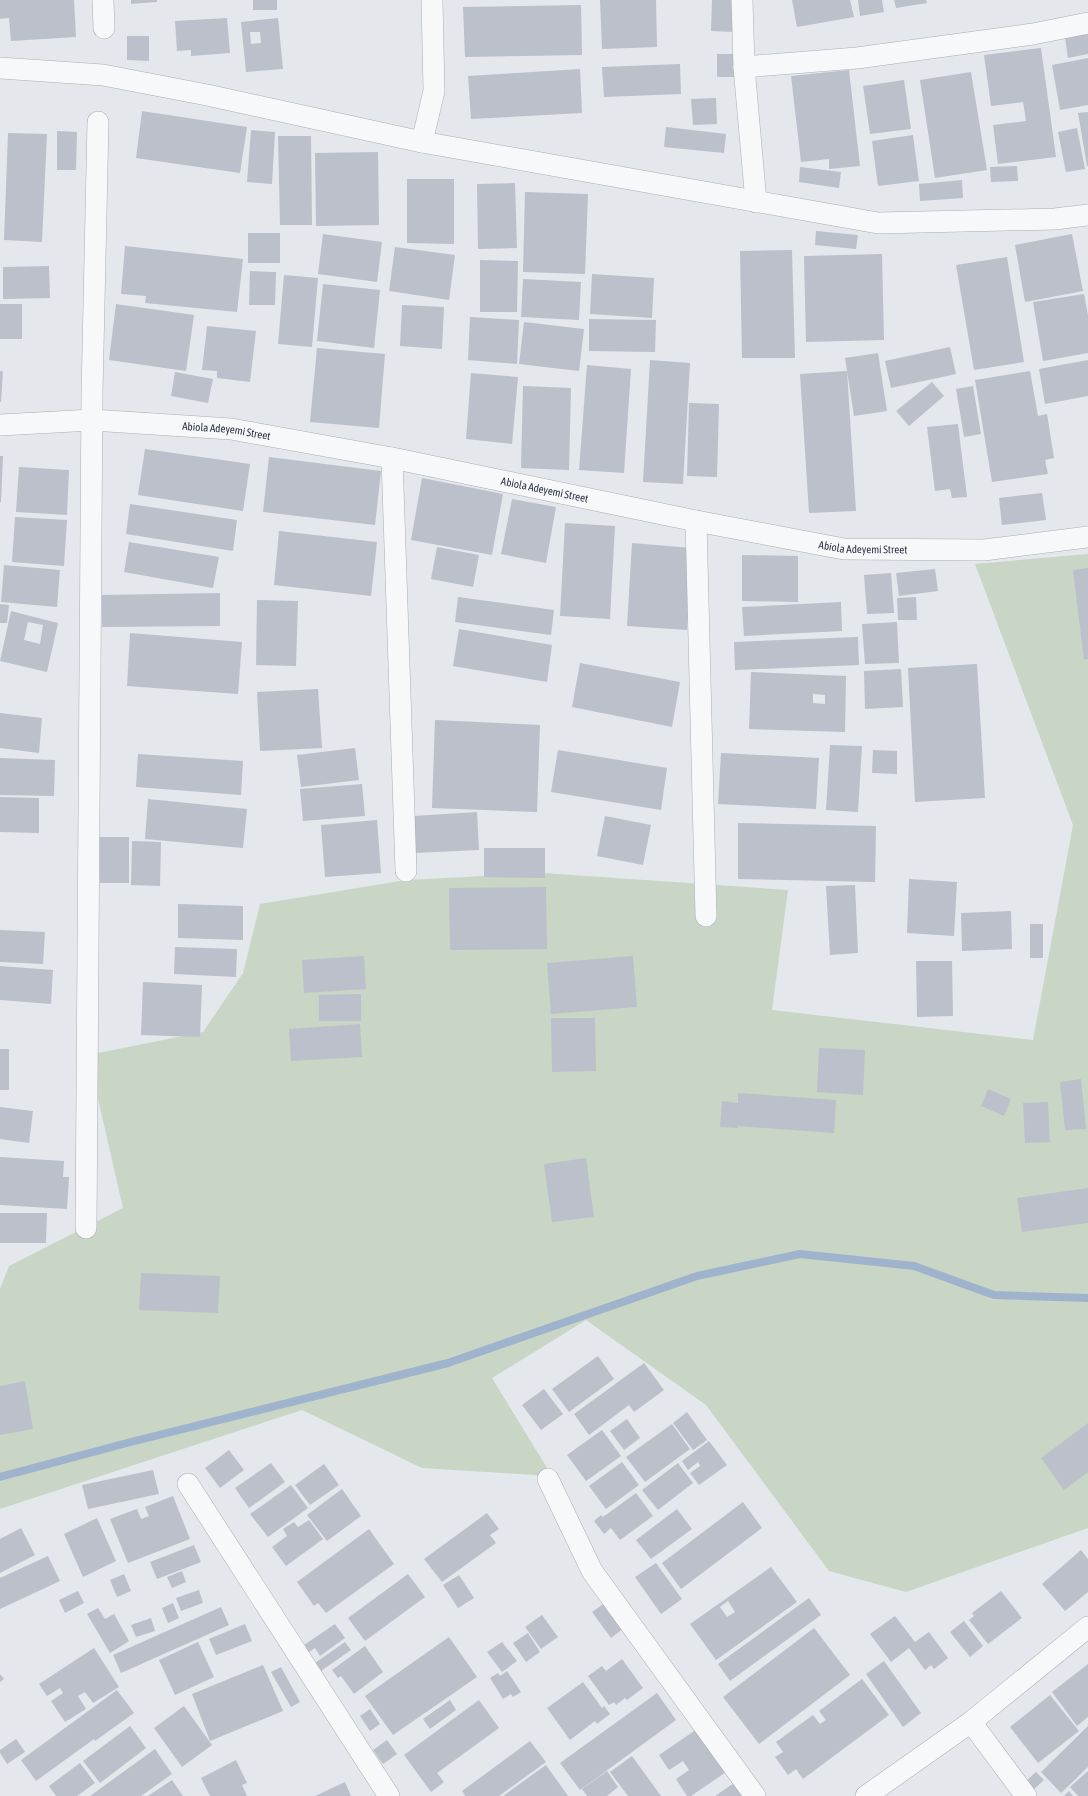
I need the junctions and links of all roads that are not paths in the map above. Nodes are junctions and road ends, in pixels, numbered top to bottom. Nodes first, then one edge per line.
1 (103, 0) edge
2 (432, 0) edge
3 (742, 0) edge
4 (1088, 23) edge
5 (104, 28) dead end
6 (744, 67) junction
7 (0, 68) edge
8 (98, 122) dead end
9 (422, 142) junction
10 (756, 202) junction
11 (1088, 215) edge
12 (92, 420) junction
13 (0, 425) edge
14 (392, 458) junction
15 (696, 521) junction
16 (1088, 537) edge
17 (406, 871) dead end
18 (706, 916) dead end
19 (86, 1228) dead end
20 (548, 1479) dead end
21 (188, 1484) dead end
22 (1088, 1627) edge
23 (971, 1722) junction
24 (389, 1796) edge
25 (755, 1796) edge
26 (866, 1796) edge
27 (1026, 1796) edge

1 - 5 street
2 - 9 street
3 - 6 street
4 - 6 street
6 - 10 street
7 - 9 street
8 - 12 street
9 - 10 street
10 - 11 street
12 - 13 street, Abiola Adeyemi Street
12 - 14 street, Abiola Adeyemi Street
12 - 19 street
14 - 15 street, Abiola Adeyemi Street
14 - 17 street
15 - 16 street, Abiola Adeyemi Street
15 - 18 street
20 - 25 street
21 - 24 street
22 - 23 street
23 - 26 street
23 - 27 street

